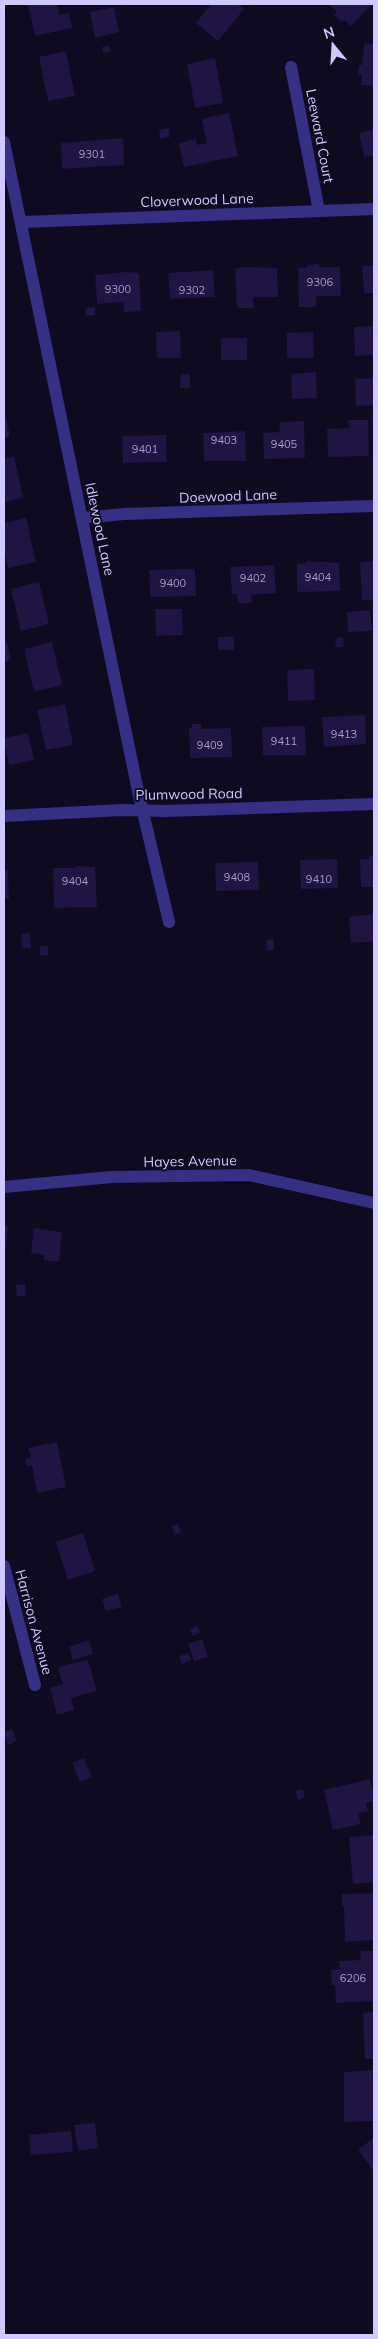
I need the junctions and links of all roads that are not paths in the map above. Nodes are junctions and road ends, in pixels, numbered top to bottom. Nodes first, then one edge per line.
1 (291, 67) dead end
2 (4, 142) edge
3 (374, 209) edge
4 (319, 211) junction
5 (22, 222) junction
6 (374, 506) edge
7 (82, 518) junction
8 (374, 804) edge
9 (143, 810) junction
10 (4, 816) edge
11 (169, 922) dead end
12 (4, 1187) edge
13 (374, 1203) edge
14 (4, 1566) edge
15 (35, 1685) dead end

1 - 4 street, Leeward Court
2 - 5 street, Idlewood Lane
3 - 4 street, Cloverwood Lane
4 - 5 street, Cloverwood Lane
5 - 7 street, Idlewood Lane
6 - 7 street, Doewood Lane
7 - 9 street, Idlewood Lane
8 - 9 street, Plumwood Road
9 - 10 street, Plumwood Road
9 - 11 street, Idlewood Lane
12 - 13 street, Hayes Avenue
14 - 15 street, Harrison Avenue

